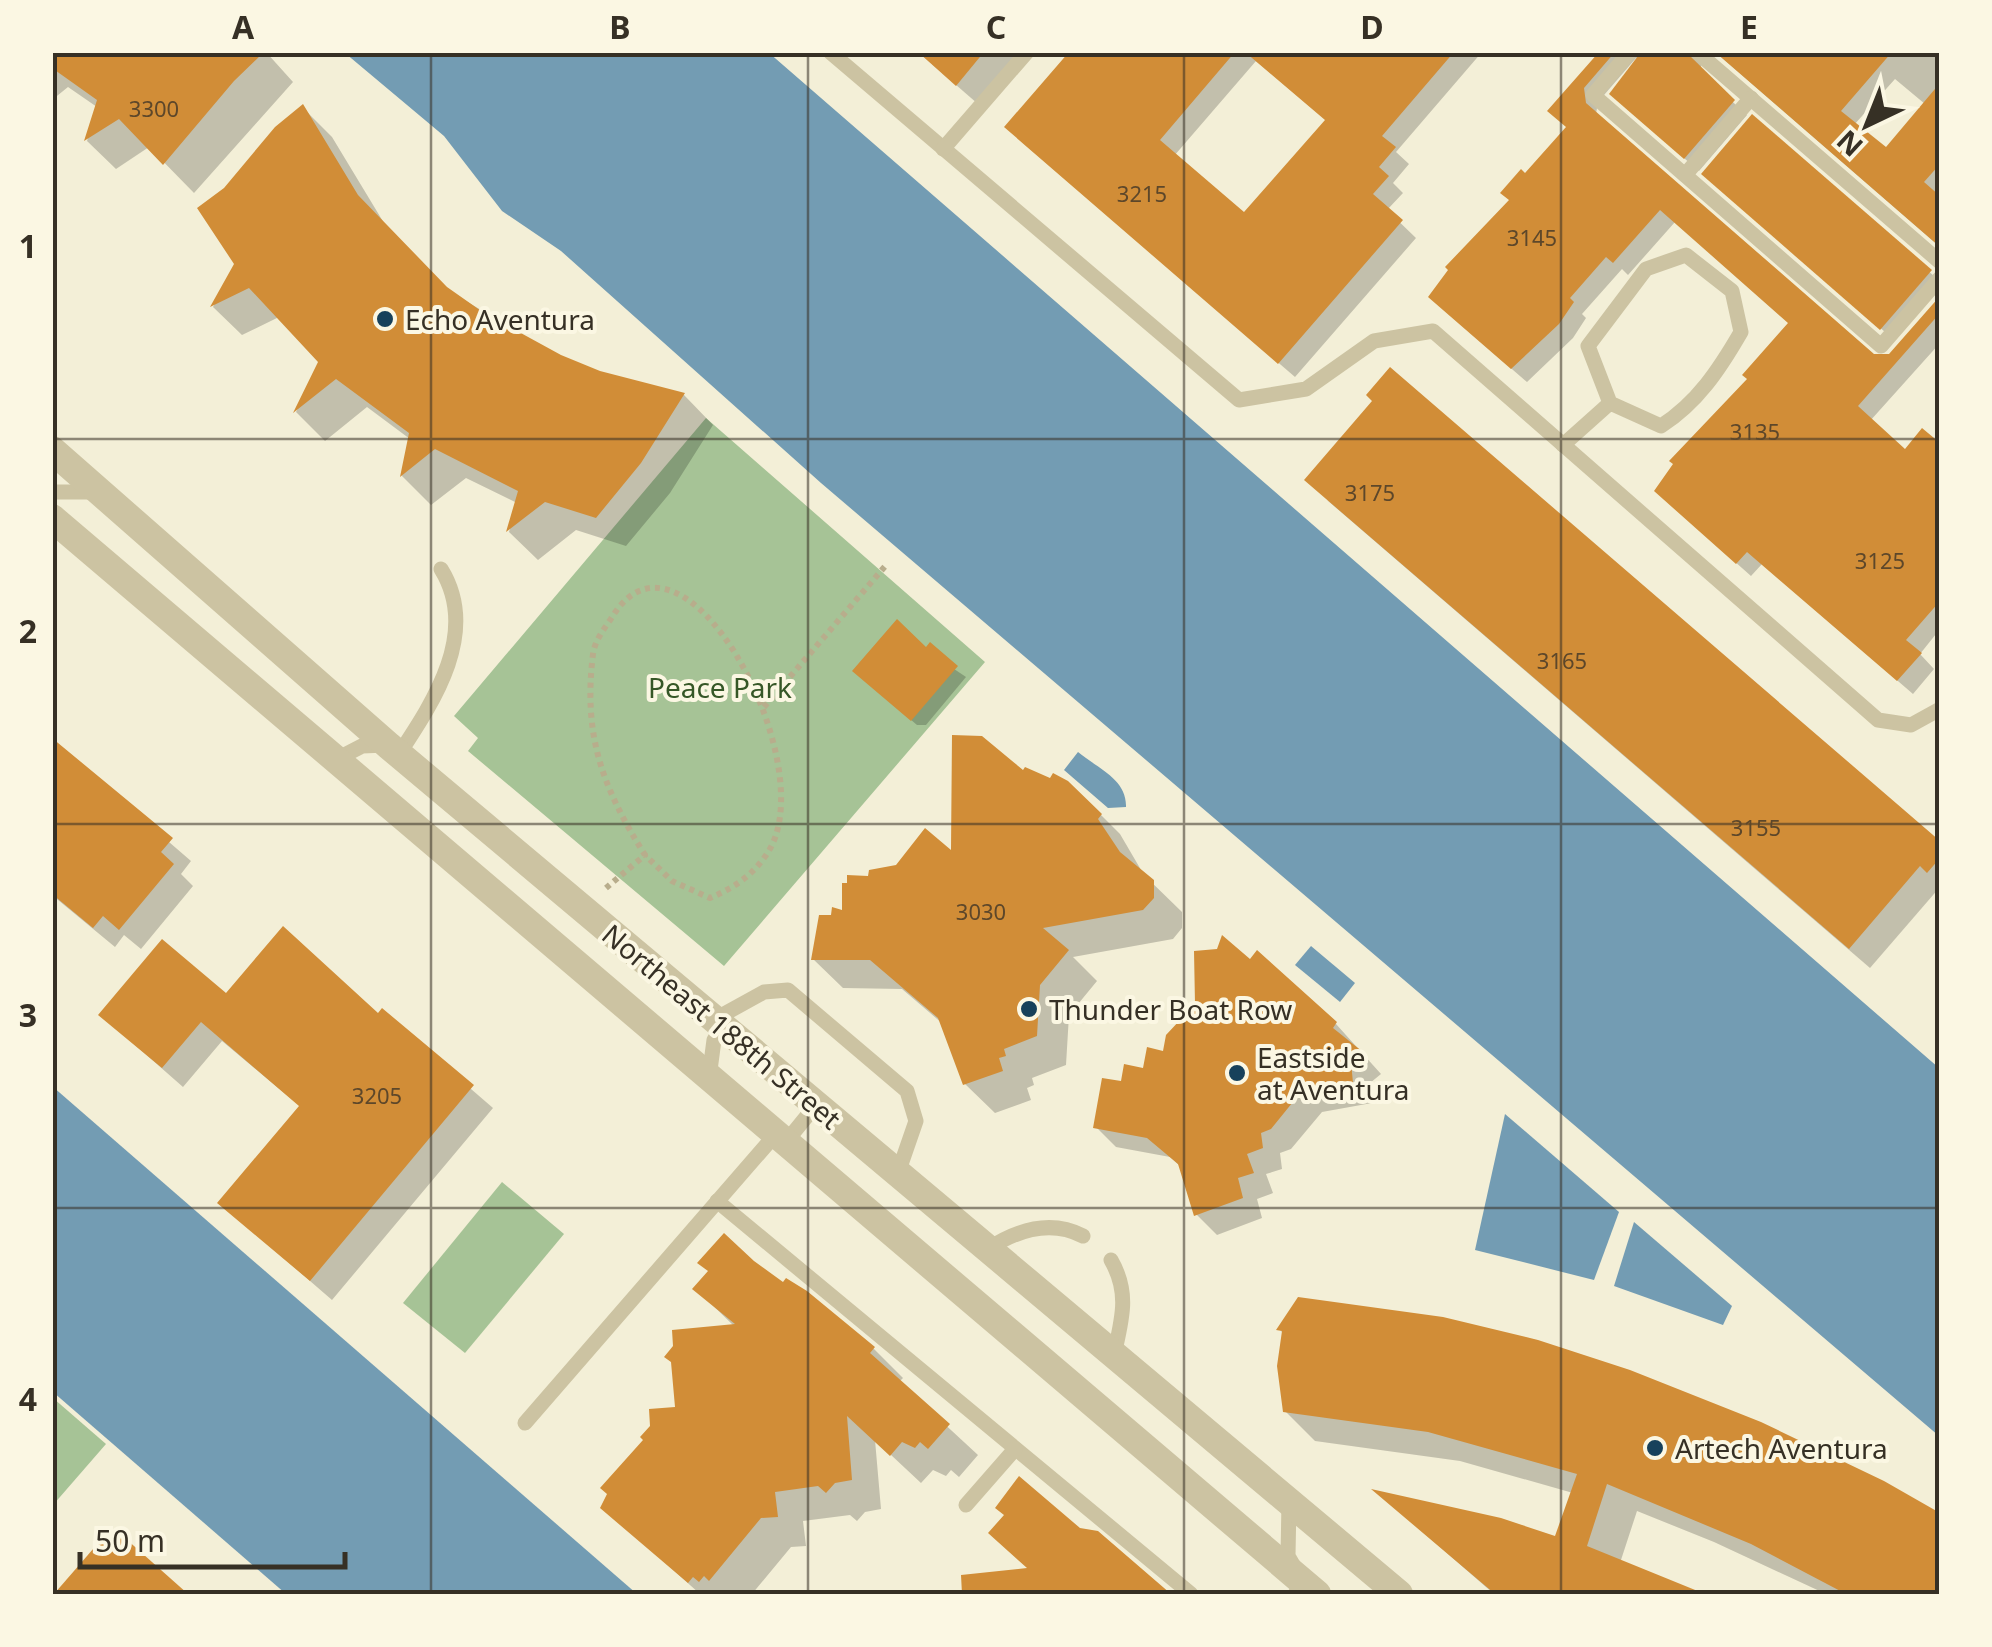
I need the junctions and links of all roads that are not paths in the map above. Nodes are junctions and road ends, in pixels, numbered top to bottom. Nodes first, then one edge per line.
1 (830, 52) edge
2 (1027, 52) edge
3 (1630, 52) edge
4 (1697, 52) edge
5 (1750, 98) junction
6 (944, 148) junction
7 (1685, 175) junction
8 (1940, 262) edge
9 (1940, 278) edge
10 (1610, 403) junction
11 (1562, 445) junction
12 (52, 450) edge
13 (52, 492) edge
14 (100, 492) junction
15 (52, 518) edge
16 (441, 569) dead end
17 (1940, 709) edge
18 (394, 750) junction
19 (335, 760) junction
20 (719, 1023) junction
21 (709, 1078) junction
22 (816, 1105) junction
23 (780, 1139) junction
24 (898, 1174) junction
25 (717, 1201) junction
26 (1083, 1236) dead end
27 (988, 1250) junction
28 (1111, 1260) dead end
29 (1114, 1354) junction
30 (525, 1423) dead end
31 (1014, 1449) junction
32 (1289, 1502) junction
33 (966, 1505) dead end
34 (1306, 1591) edge
35 (1191, 1594) edge
36 (1399, 1594) edge

1 - 6 lane
2 - 6 lane
3 - 7 lane
4 - 5 lane
5 - 7 lane
5 - 8 lane
6 - 11 lane
7 - 9 lane
10 - 10 lane
10 - 11 lane
11 - 17 lane
12 - 14 street, Northeast 188th Street
13 - 14 lane
14 - 18 street, Northeast 188th Street
15 - 19 street, Northeast 188th Street
16 - 18 lane
18 - 19 lane
18 - 20 street, Northeast 188th Street
19 - 21 street, Northeast 188th Street
20 - 21 lane
20 - 22 street, Northeast 188th Street
20 - 24 lane
21 - 23 street, Northeast 188th Street
22 - 23 lane
22 - 24 street, Northeast 188th Street
23 - 25 lane
23 - 34 street, Northeast 188th Street
24 - 27 street, Northeast 188th Street
25 - 30 lane
25 - 31 lane
26 - 27 lane
27 - 29 street, Northeast 188th Street
28 - 29 lane
29 - 32 street, Northeast 188th Street
31 - 33 lane
31 - 35 lane
32 - 34 lane
32 - 36 street, Northeast 188th Street

